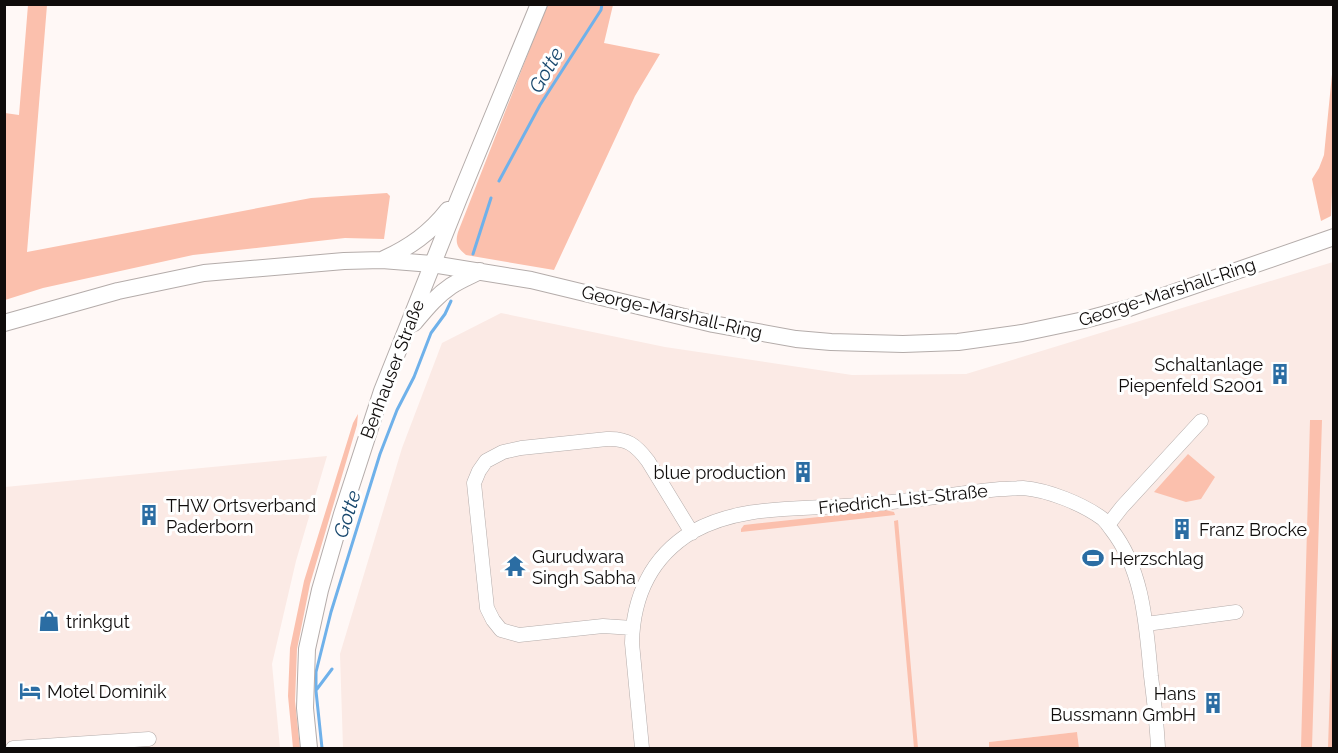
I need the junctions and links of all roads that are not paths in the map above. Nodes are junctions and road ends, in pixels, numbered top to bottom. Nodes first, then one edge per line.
1 (539, 4) edge
2 (459, 198) junction
3 (1328, 238) edge
4 (382, 260) junction
5 (432, 264) junction
6 (480, 270) junction
7 (4, 323) edge
8 (405, 333) junction
9 (1201, 421) dead end
10 (1108, 525) junction
11 (692, 532) junction
12 (1236, 612) dead end
13 (1146, 624) junction
14 (633, 628) junction
15 (149, 740) dead end
16 (13, 748) edge
17 (309, 748) edge
18 (642, 748) edge
19 (1158, 748) edge

1 - 2 main road, Benhauser Straße
2 - 4 main road
2 - 5 main road, Benhauser Straße
3 - 6 main road, George-Marshall-Ring
4 - 5 main road, George-Marshall-Ring
4 - 7 main road, George-Marshall-Ring
5 - 6 main road, George-Marshall-Ring
5 - 8 main road, Benhauser Straße
6 - 8 main road
8 - 17 main road, Benhauser Straße
9 - 10 street
10 - 11 street, Friedrich-List-Straße
10 - 13 street, Friedrich-List-Straße
11 - 14 street, Friedrich-List-Straße
11 - 14 street
12 - 13 street
13 - 19 street, Friedrich-List-Straße
14 - 18 street, Friedrich-List-Straße
15 - 16 street

